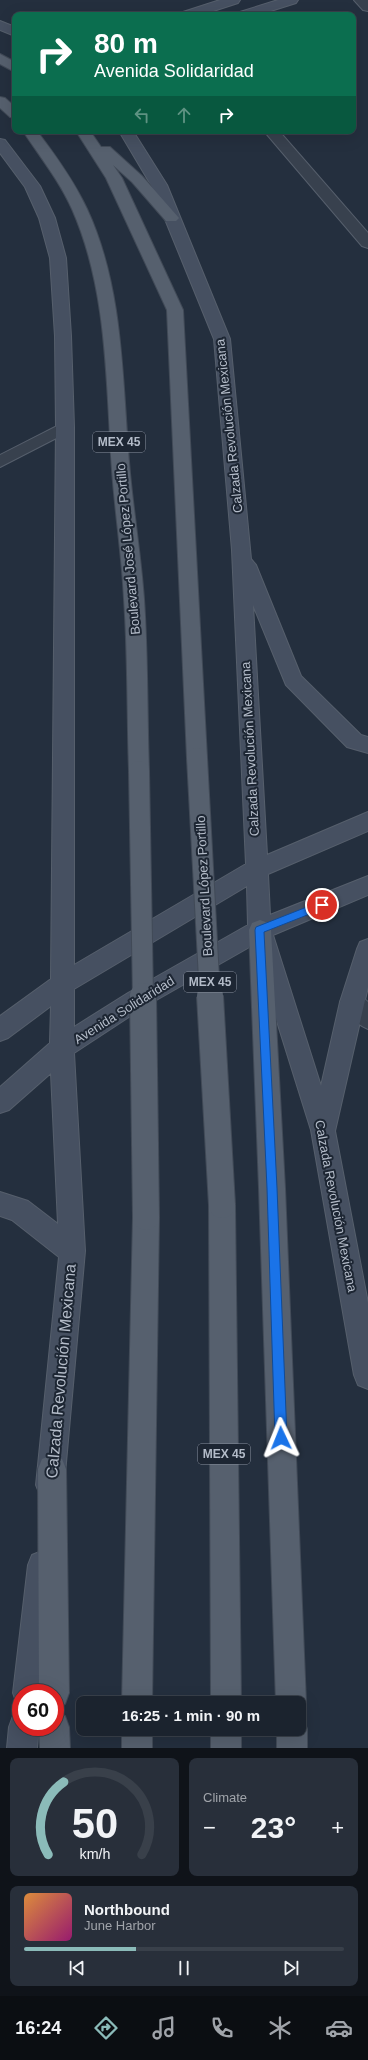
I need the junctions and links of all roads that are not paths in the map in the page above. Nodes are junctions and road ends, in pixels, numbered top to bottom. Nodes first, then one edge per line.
1 (233, 0) edge
2 (291, 0) edge
3 (361, 0) edge
4 (368, 6) edge
5 (197, 12) edge
6 (254, 12) edge
7 (0, 25) edge
8 (12, 31) edge
9 (0, 58) edge
10 (12, 66) edge
11 (0, 101) edge
12 (12, 111) edge
13 (32, 134) edge
14 (86, 134) edge
15 (87, 134) edge
16 (128, 134) edge
17 (274, 134) edge
18 (0, 143) edge
19 (171, 218) junction
20 (368, 243) edge
21 (65, 428) junction
22 (0, 462) edge
23 (241, 550) junction
24 (368, 745) edge
25 (368, 821) edge
26 (255, 870) junction
27 (368, 885) edge
28 (260, 930) junction
29 (368, 948) edge
30 (62, 984) junction
31 (360, 1010) edge
32 (0, 1030) edge
33 (62, 1048) junction
34 (0, 1102) edge
35 (324, 1130) junction
36 (0, 1204) edge
37 (72, 1251) junction
38 (367, 1362) edge
39 (52, 1469) junction
40 (29, 1684) edge
41 (54, 1684) edge
42 (137, 1696) edge
43 (226, 1696) edge
44 (291, 1696) edge
45 (23, 1736) edge
46 (54, 1736) edge
47 (137, 1736) edge
48 (226, 1736) edge
49 (292, 1736) edge
50 (22, 1748) edge
51 (55, 1748) edge
52 (137, 1748) edge
53 (226, 1748) edge
54 (292, 1748) edge

1 - 5 street
2 - 6 street
3 - 4 street
7 - 8 street
9 - 10 main road
11 - 12 main road
13 - 42 main road, Boulevard José López Portillo / MEX 45, bridge
14 - 43 main road, Boulevard López Portillo / MEX 45, bridge
15 - 19 main road
16 - 19 street, Calzada Revolución Mexicana
17 - 20 street
18 - 21 street, Calzada Revolución Mexicana
19 - 23 street, Calzada Revolución Mexicana
21 - 22 lane
21 - 30 street, Calzada Revolución Mexicana
23 - 24 street
23 - 26 street, Calzada Revolución Mexicana
25 - 26 street
26 - 28 street, Calzada Revolución Mexicana
26 - 30 street
27 - 28 street, Avenida Solidaridad
28 - 33 street, Avenida Solidaridad
28 - 35 street, Calzada Revolución Mexicana
28 - 44 main road
29 - 31 street
30 - 32 street
30 - 33 street, Calzada Revolución Mexicana
31 - 35 street
33 - 34 street, Avenida Solidaridad
33 - 37 street, Calzada Revolución Mexicana
35 - 38 street, Calzada Revolución Mexicana
36 - 37 street
37 - 39 street, Calzada Revolución Mexicana
39 - 40 street, Calzada Revolución Mexicana
39 - 41 main road
45 - 50 street
46 - 51 main road
47 - 52 main road
48 - 53 main road
49 - 54 main road

